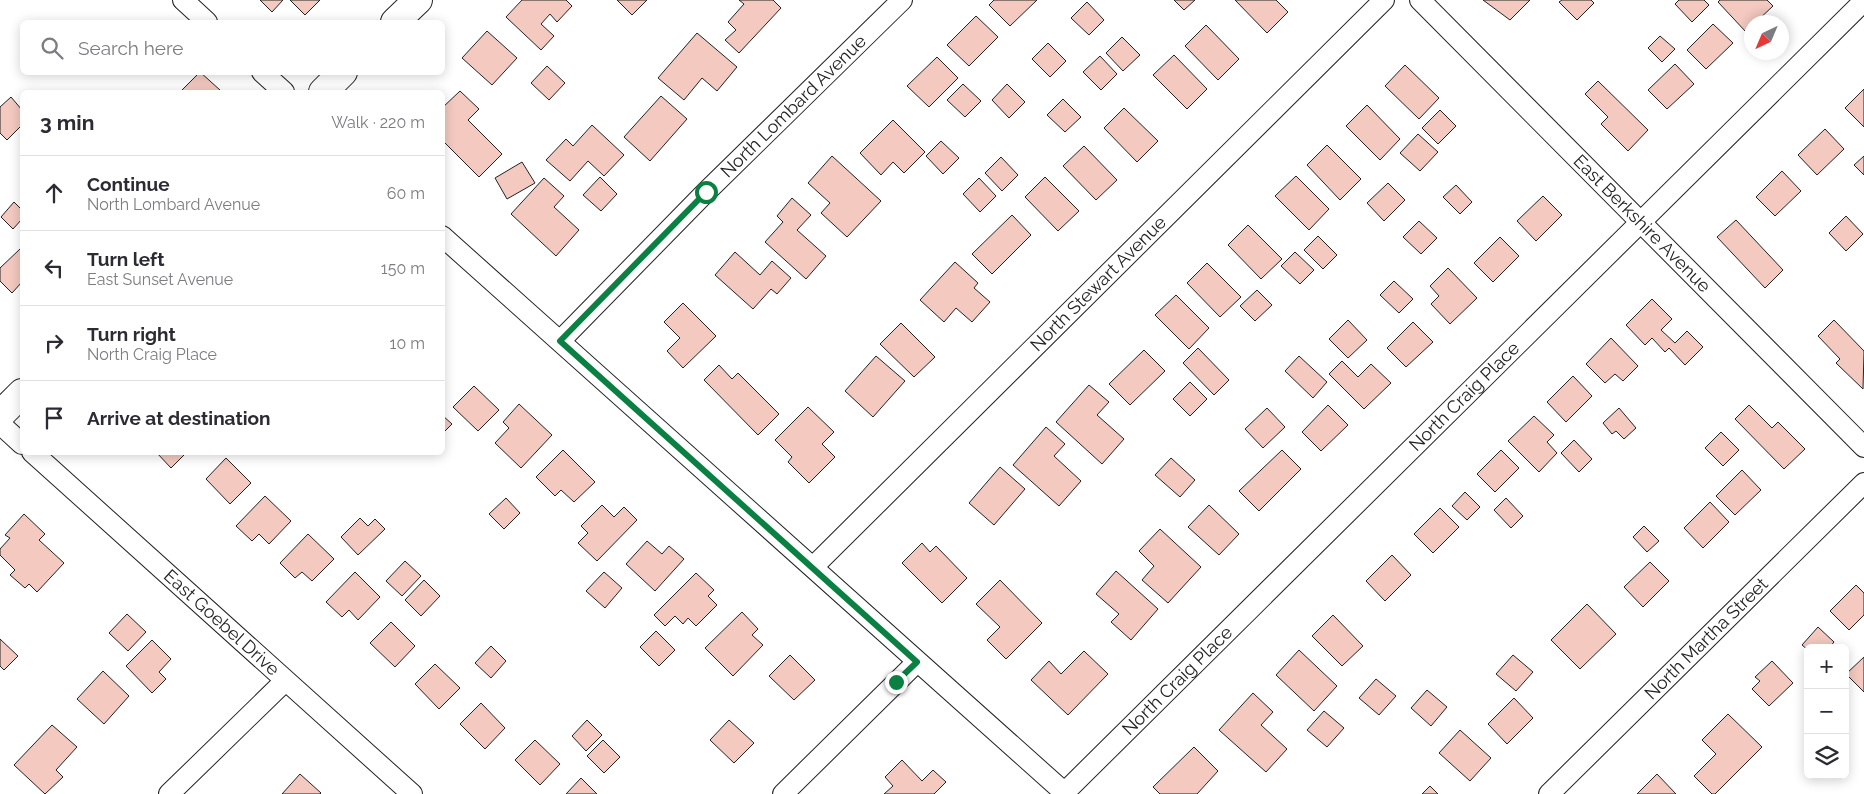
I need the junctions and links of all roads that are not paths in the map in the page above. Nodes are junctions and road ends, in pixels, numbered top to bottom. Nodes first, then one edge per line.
1 (183, 0) edge
2 (418, 0) edge
3 (902, 0) edge
4 (1384, 0) edge
5 (1420, 0) edge
6 (1864, 1) edge
7 (205, 20) edge
8 (397, 20) edge
9 (265, 75) edge
10 (341, 75) edge
11 (282, 90) edge
12 (325, 90) edge
13 (1641, 223) junction
14 (445, 239) edge
15 (560, 341) junction
16 (20, 395) edge
17 (0, 415) edge
18 (0, 424) edge
19 (20, 442) edge
20 (1864, 448) edge
21 (35, 455) edge
22 (1864, 483) edge
23 (813, 567) junction
24 (917, 662) junction
25 (285, 681) junction
26 (1066, 793) edge
27 (169, 794) edge
28 (412, 794) edge
29 (783, 794) edge
30 (1549, 794) edge

1 - 7 street
2 - 8 street
3 - 15 street, North Lombard Avenue
4 - 23 street, North Stewart Avenue
5 - 13 street, East Berkshire Avenue
6 - 13 street, North Craig Place
9 - 11 street
10 - 12 street
13 - 20 street, East Berkshire Avenue
13 - 26 street, North Craig Place
14 - 15 street
15 - 23 street
16 - 17 street
18 - 19 street
21 - 25 street, East Goebel Drive
22 - 30 street, North Martha Street
23 - 24 street
24 - 26 street
24 - 29 street
25 - 27 street
25 - 28 street, East Goebel Drive

